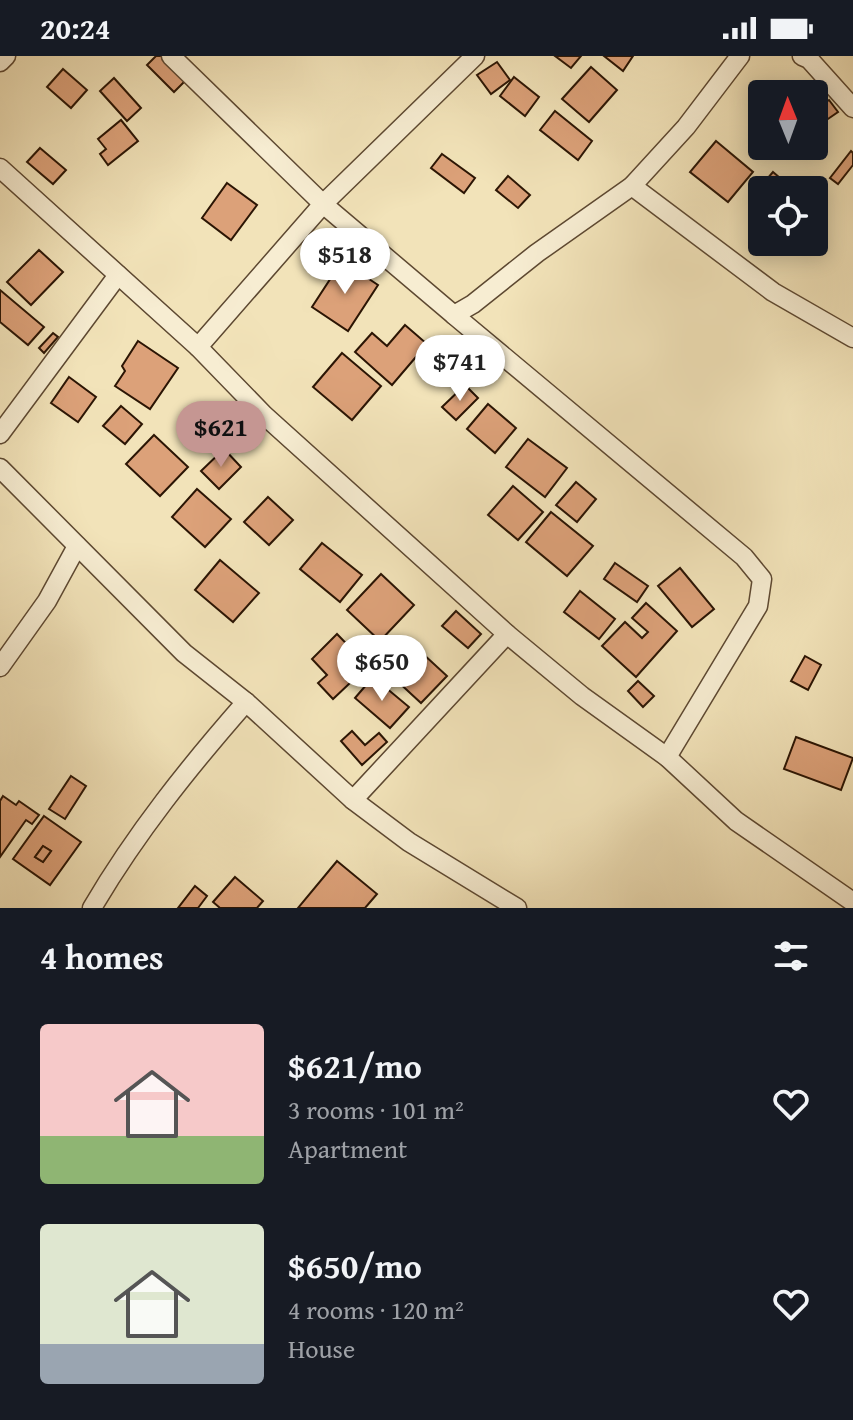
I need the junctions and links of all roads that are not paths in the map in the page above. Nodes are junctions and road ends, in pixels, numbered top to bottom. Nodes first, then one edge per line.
1 (6, 56) edge
2 (171, 56) edge
3 (740, 56) edge
4 (802, 56) edge
5 (473, 57) edge
6 (0, 62) edge
7 (853, 108) edge
8 (0, 168) edge
9 (632, 186) junction
10 (323, 204) junction
11 (118, 275) junction
12 (454, 315) junction
13 (853, 338) edge
14 (198, 347) junction
15 (0, 434) edge
16 (0, 468) edge
17 (77, 546) junction
18 (507, 634) junction
19 (0, 667) edge
20 (246, 702) junction
21 (667, 757) junction
22 (353, 800) junction
23 (853, 902) edge
24 (92, 908) edge
25 (517, 908) edge

1 - 6 street
2 - 10 street
3 - 9 street
4 - 7 street
5 - 10 street
8 - 11 street
9 - 12 street
9 - 13 street
10 - 12 street
10 - 14 street
11 - 14 street
11 - 15 street
12 - 21 street
14 - 18 street
16 - 17 street
17 - 19 street
17 - 20 street
18 - 21 street
18 - 22 street
20 - 22 street
20 - 24 street
21 - 23 street
22 - 25 street

